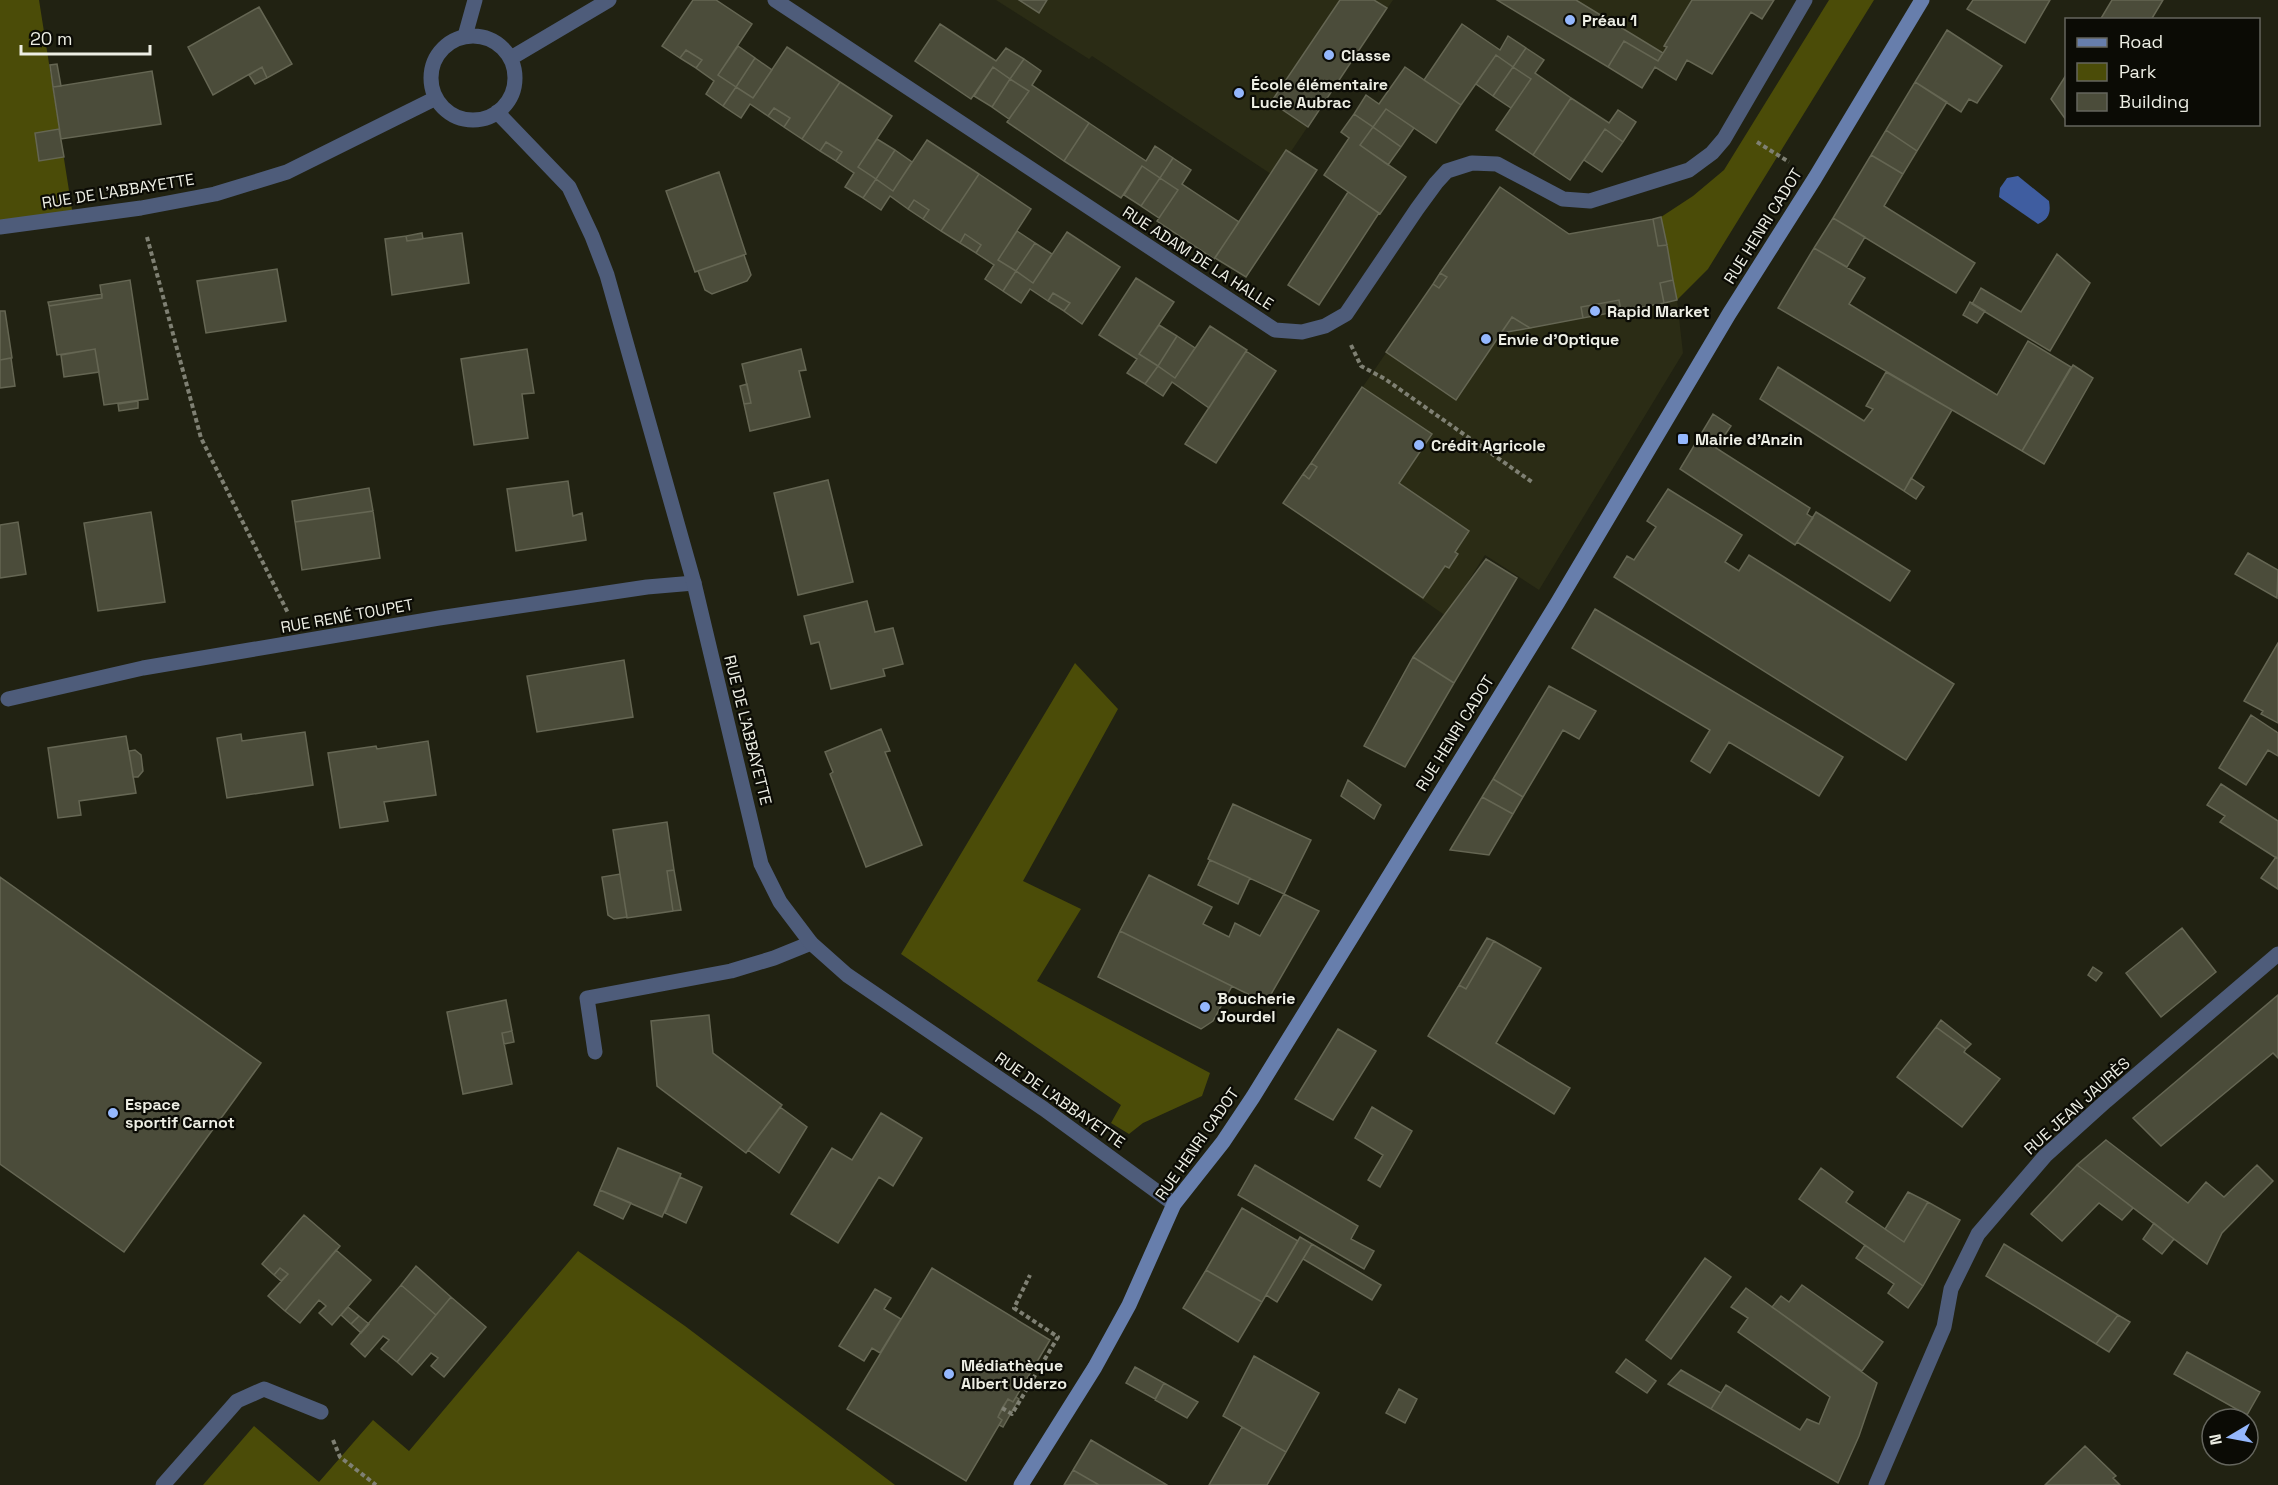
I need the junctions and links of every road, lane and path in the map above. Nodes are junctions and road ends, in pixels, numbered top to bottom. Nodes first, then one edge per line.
1 (475, 0) edge
2 (609, 0) edge
3 (775, 0) edge
4 (1805, 0) edge
5 (1922, 0) edge
6 (465, 36) junction
7 (511, 58) junction
8 (436, 98) junction
9 (497, 112) junction
10 (1753, 140) dead end
11 (1777, 155) dead end
12 (141, 208) junction
13 (0, 227) edge
14 (1346, 314) junction
15 (1532, 482) dead end
16 (694, 583) junction
17 (304, 642) junction
18 (8, 699) dead end
19 (811, 943) junction
20 (2278, 954) edge
21 (595, 1052) dead end
22 (1174, 1204) junction
23 (1030, 1275) dead end
24 (1002, 1408) dead end
25 (321, 1412) joint
26 (163, 1485) edge
27 (376, 1485) edge
28 (1021, 1485) edge
29 (1876, 1485) edge

1 - 6 street
2 - 7 street
3 - 14 street, RUE ADAM DE LA HALLE
4 - 14 street, RUE ADAM DE LA HALLE
5 - 22 main road, RUE HENRI CADOT
6 - 7 street
6 - 8 street
7 - 9 street
8 - 9 street
8 - 12 street, RUE DE L'ABBAYETTE
9 - 16 street, RUE DE L'ABBAYETTE
10 - 11 path
12 - 13 street, RUE DE L'ABBAYETTE
12 - 17 path
14 - 15 path
16 - 17 street, RUE RENÉ TOUPET
16 - 19 street, RUE DE L'ABBAYETTE
17 - 18 street, RUE RENÉ TOUPET
19 - 21 street
19 - 22 street, RUE DE L'ABBAYETTE
20 - 29 street, RUE JEAN JAURÈS
22 - 28 main road, RUE HENRI CADOT
23 - 24 path
25 - 26 street
25 - 27 path

